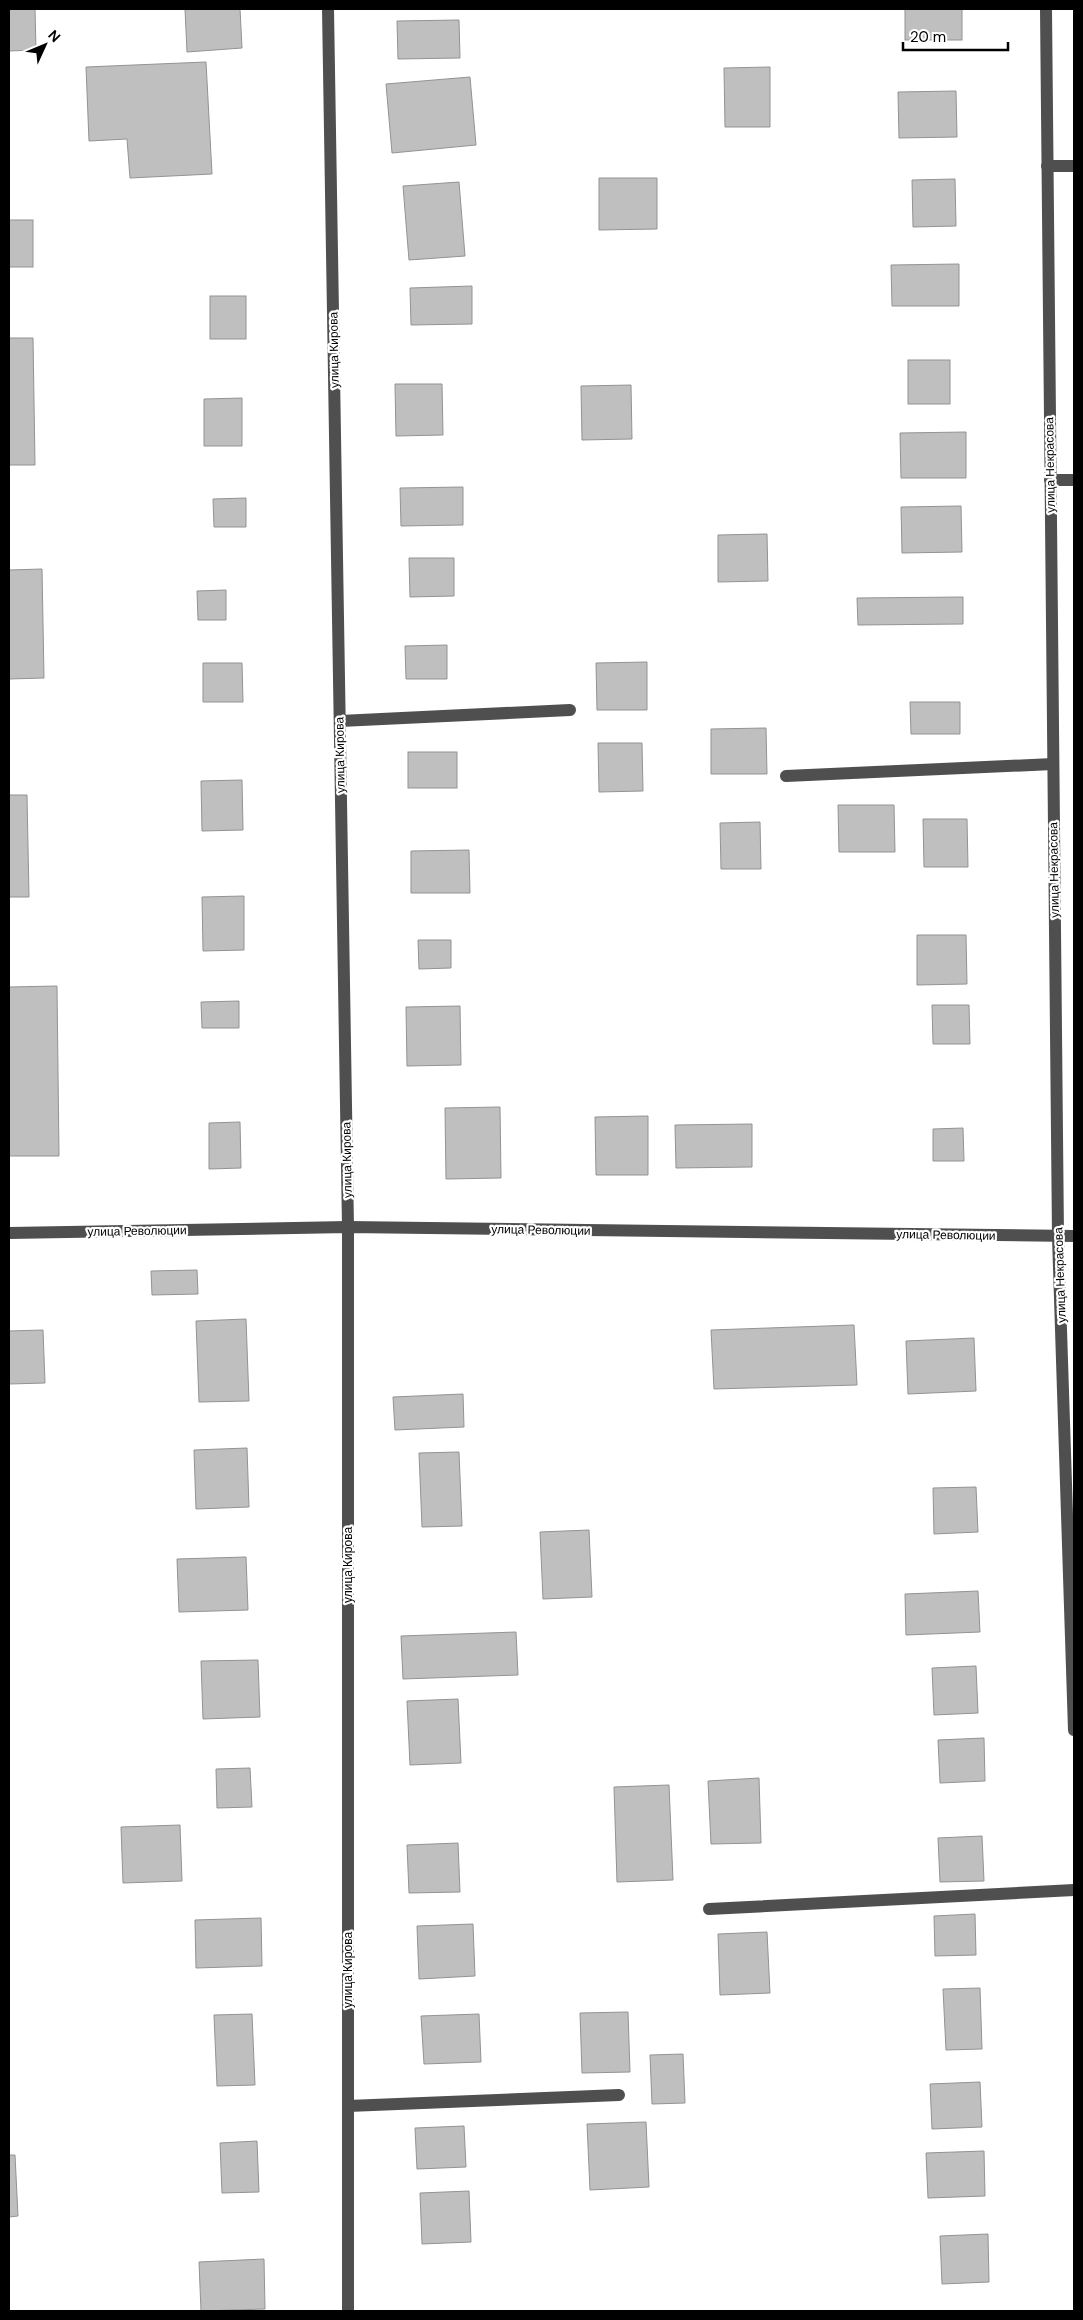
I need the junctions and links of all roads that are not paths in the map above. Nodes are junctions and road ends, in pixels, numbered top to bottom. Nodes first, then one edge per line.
1 (328, 9) edge
2 (1046, 9) edge
3 (1047, 166) junction
4 (1074, 166) edge
5 (1050, 480) junction
6 (1074, 480) edge
7 (570, 710) dead end
8 (340, 720) junction
9 (1053, 764) junction
10 (786, 776) dead end
11 (348, 1227) junction
12 (9, 1232) edge
13 (1058, 1236) junction
14 (1074, 1236) edge
15 (1072, 1564) edge
16 (1074, 1730) edge
17 (1074, 1890) edge
18 (709, 1909) dead end
19 (619, 2095) dead end
20 (348, 2106) junction
21 (348, 2311) edge

1 - 8 street, улица Кирова
2 - 3 street, улица Некрасова
3 - 4 street
3 - 5 street, улица Некрасова
5 - 6 street
5 - 9 street, улица Некрасова
7 - 8 street
8 - 11 street, улица Кирова
9 - 10 street
9 - 13 street, улица Некрасова
11 - 12 street, улица Революции
11 - 13 street, улица Революции
11 - 20 street, улица Кирова
13 - 14 street, улица Революции
13 - 15 street, улица Некрасова
15 - 16 street, улица Некрасова
17 - 18 street
19 - 20 street
20 - 21 street, улица Кирова

